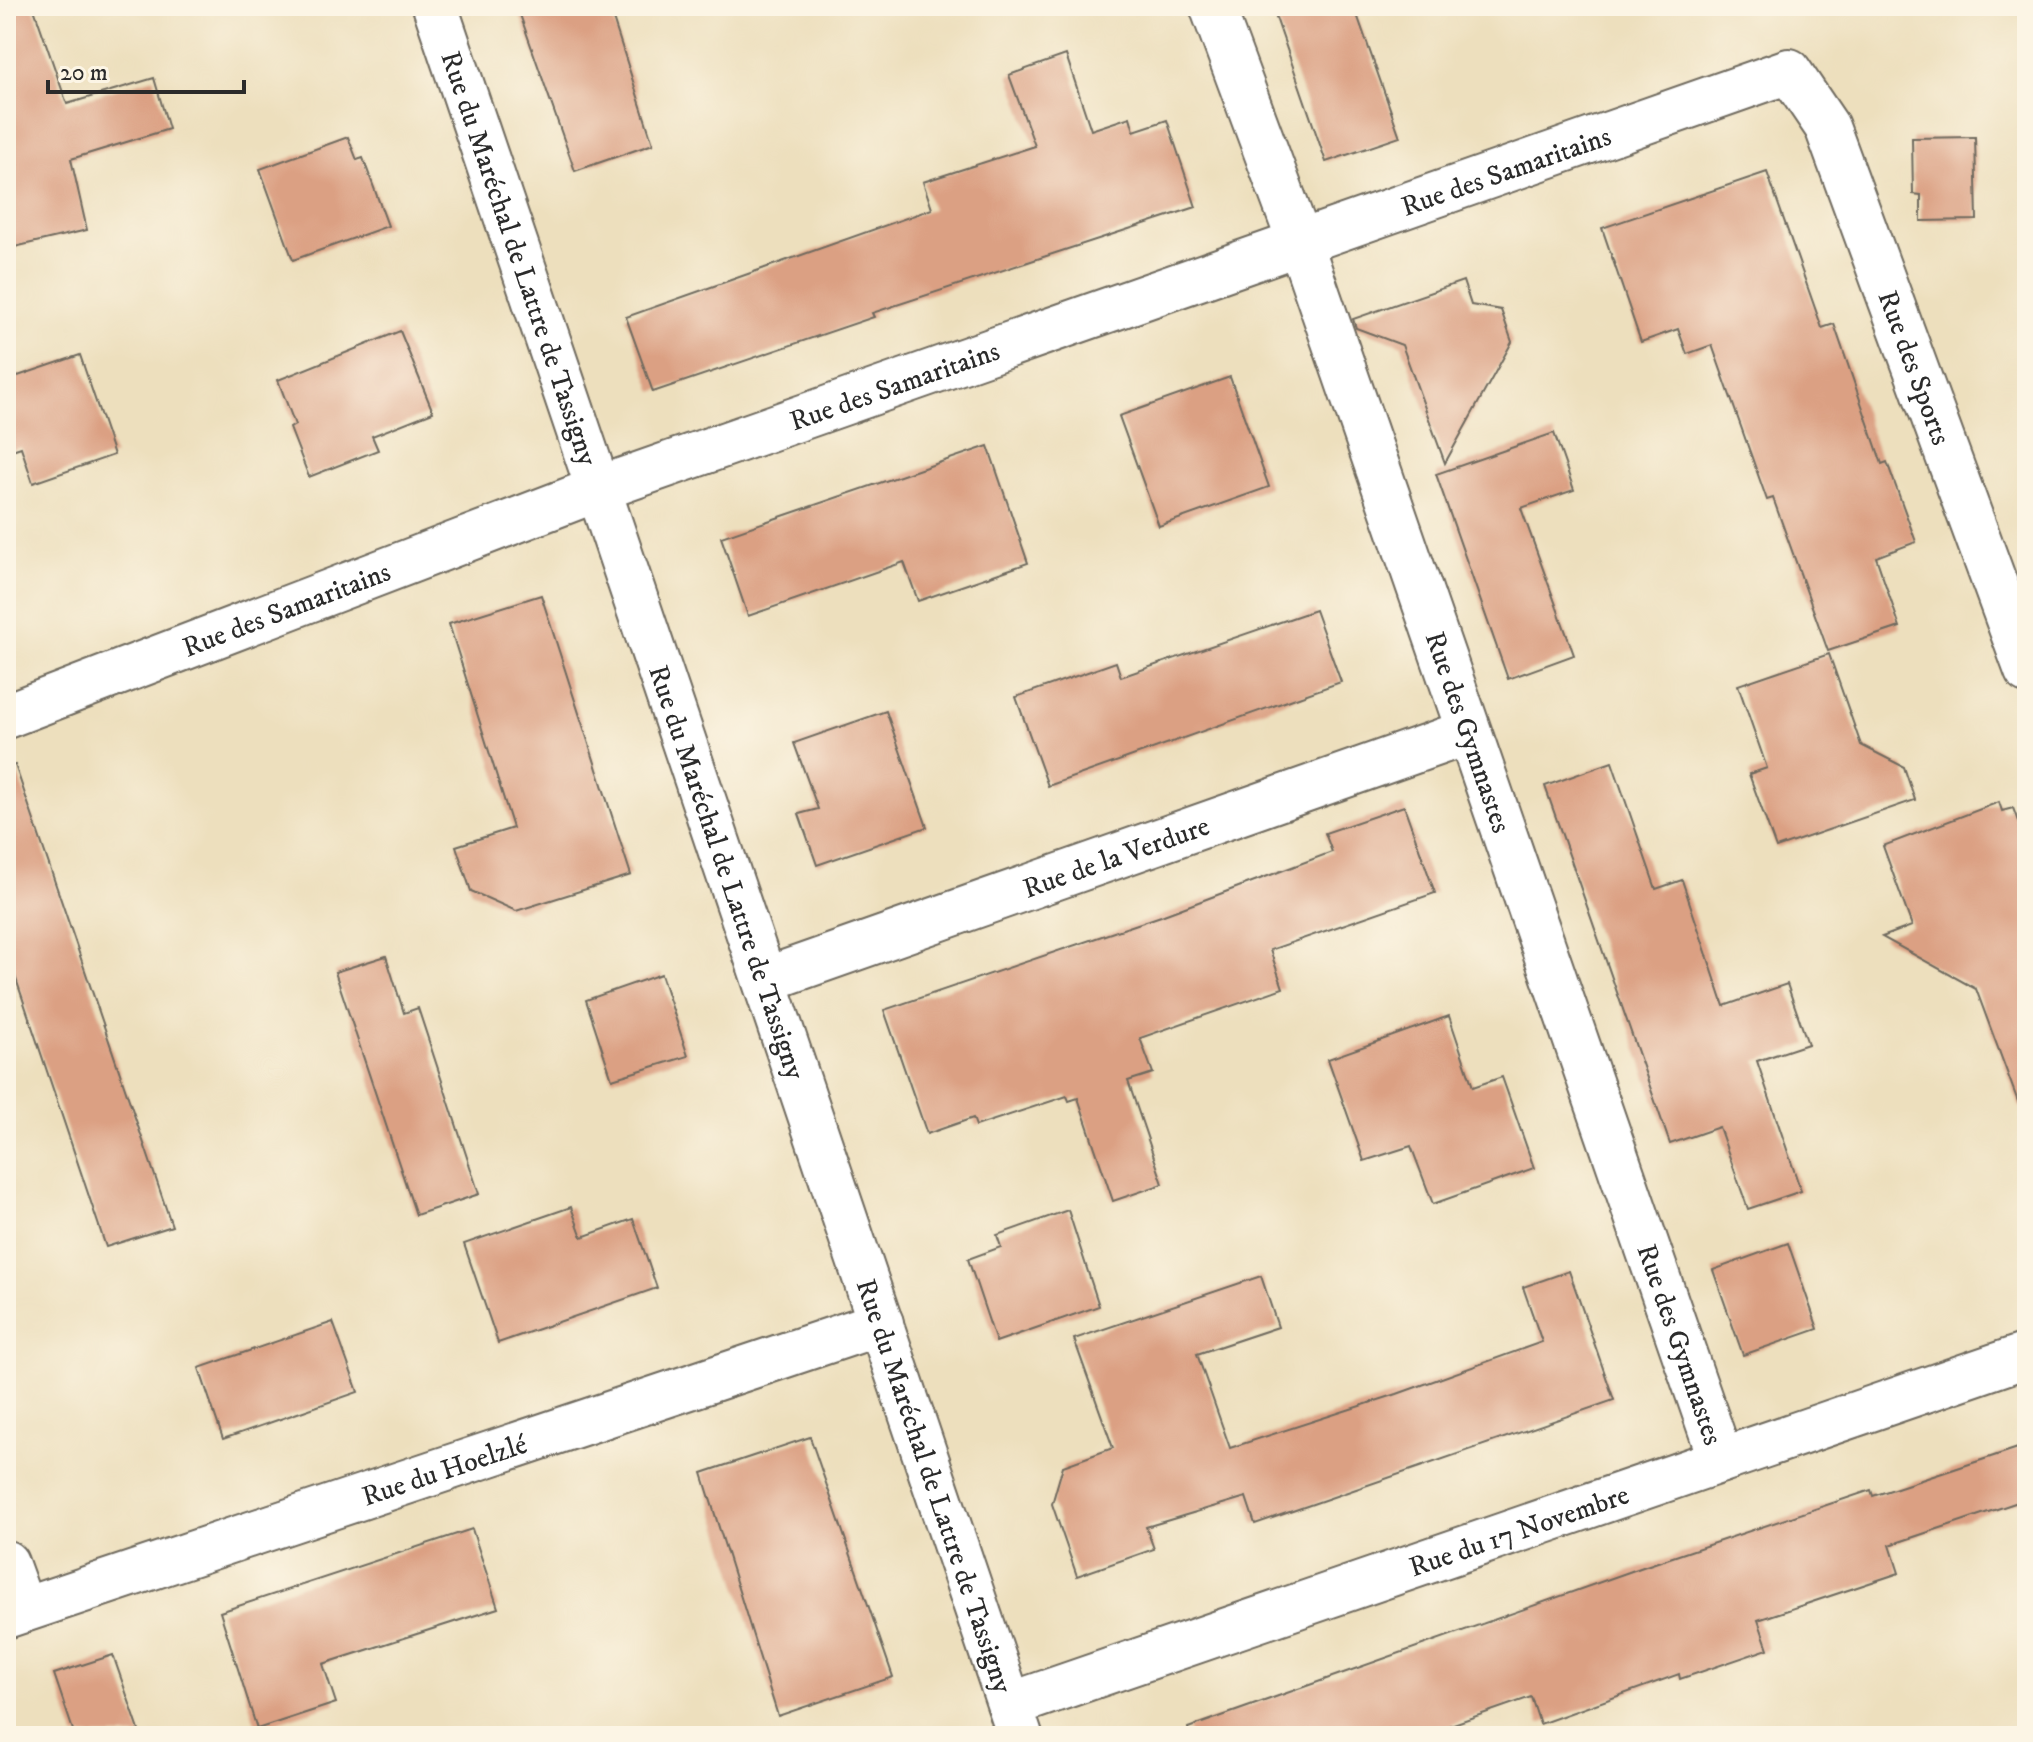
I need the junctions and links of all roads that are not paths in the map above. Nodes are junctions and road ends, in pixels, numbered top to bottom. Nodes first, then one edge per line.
1 (435, 6) edge
2 (1212, 6) edge
3 (1789, 71) joint
4 (1300, 243) junction
5 (598, 489) junction
6 (2027, 671) edge
7 (6, 716) edge
8 (1468, 732) junction
9 (765, 980) junction
10 (881, 1323) junction
11 (2027, 1355) edge
12 (1721, 1460) junction
13 (6, 1563) edge
14 (14, 1613) edge
15 (1015, 1720) edge

1 - 5 street, Rue du Maréchal de Lattre de Tassigny
2 - 4 street, Rue des Gymnastes
3 - 4 street, Rue des Samaritains
3 - 6 street, Rue des Sports
4 - 5 street, Rue des Samaritains
4 - 8 street, Rue des Gymnastes
5 - 7 street, Rue des Samaritains
5 - 9 street, Rue du Maréchal de Lattre de Tassigny
8 - 9 street, Rue de la Verdure
8 - 12 street, Rue des Gymnastes
9 - 10 street, Rue du Maréchal de Lattre de Tassigny
10 - 14 street, Rue du Hoelzlé
10 - 15 street, Rue du Maréchal de Lattre de Tassigny
11 - 12 street, Rue du 17 Novembre
12 - 15 street, Rue du 17 Novembre
13 - 14 street

